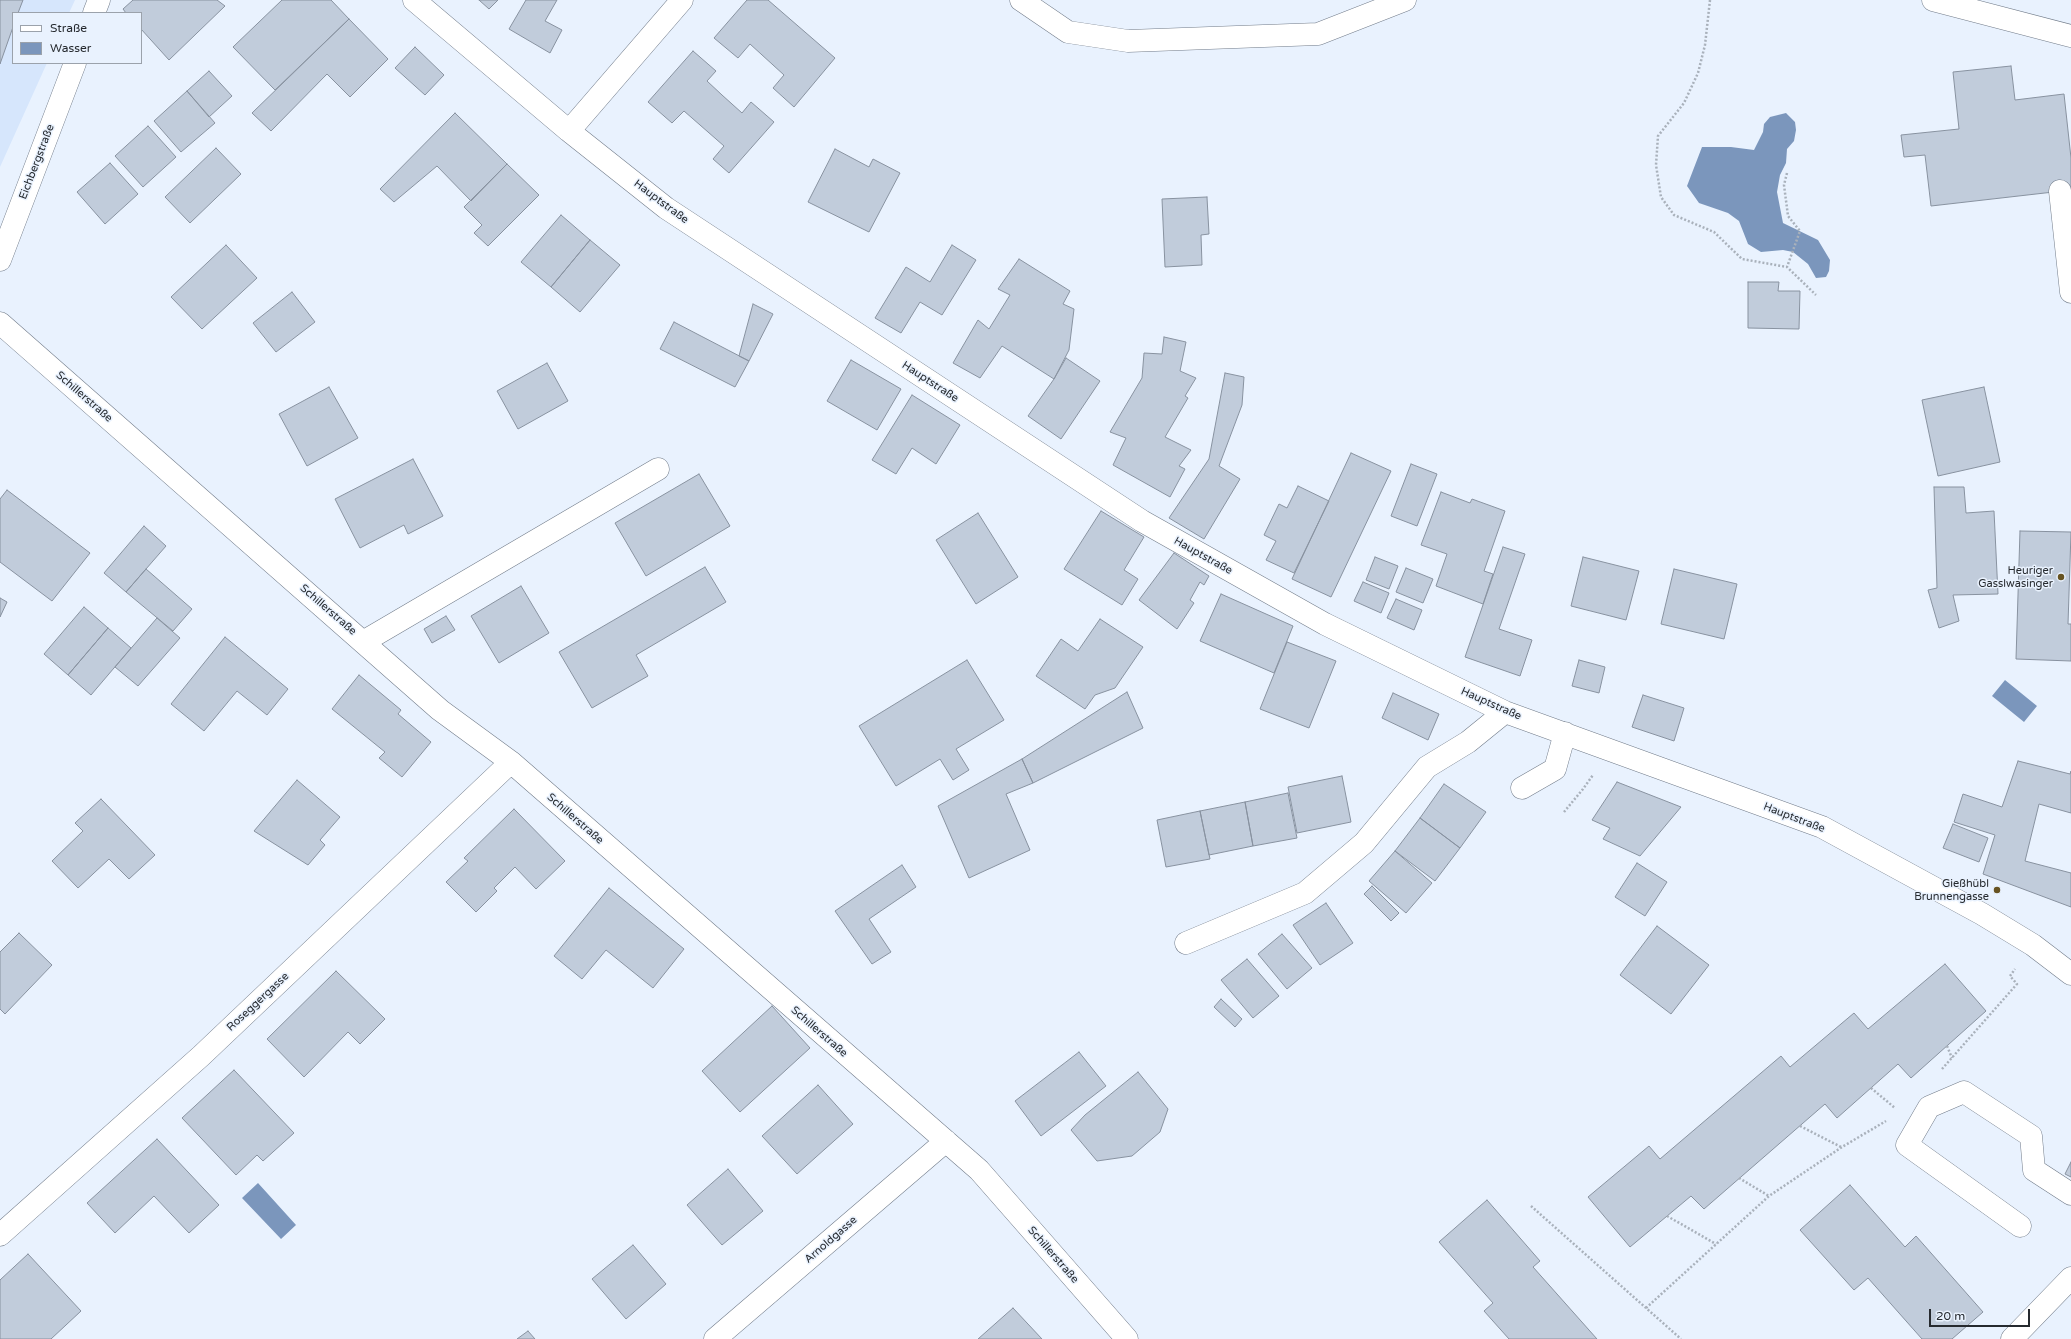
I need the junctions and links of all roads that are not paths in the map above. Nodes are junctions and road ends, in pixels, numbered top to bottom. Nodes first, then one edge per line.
1 (99, 0) edge
2 (414, 0) edge
3 (682, 0) edge
4 (1021, 0) edge
5 (1405, 0) edge
6 (1933, 0) edge
7 (94, 12) edge
8 (2071, 36) edge
9 (75, 64) edge
10 (569, 131) junction
11 (2060, 191) dead end
12 (0, 260) edge
13 (2071, 292) edge
14 (0, 323) edge
15 (658, 469) dead end
16 (363, 642) junction
17 (1505, 712) junction
18 (1565, 733) junction
19 (510, 762) junction
20 (1522, 788) dead end
21 (1186, 943) dead end
22 (2071, 974) edge
23 (946, 1141) junction
24 (2071, 1194) edge
25 (2020, 1226) dead end
26 (0, 1235) edge
27 (2071, 1278) edge
28 (715, 1339) edge
29 (1127, 1339) edge
30 (2012, 1339) edge

1 - 7 street
2 - 10 street, Hauptstraße
3 - 10 street
4 - 5 street
6 - 8 street
9 - 12 street, Eichbergstraße
10 - 17 street, Hauptstraße
11 - 13 street
14 - 16 street, Schillerstraße
15 - 16 street
16 - 19 street, Schillerstraße
17 - 18 street, Hauptstraße
17 - 21 street
18 - 20 street
18 - 22 street, Hauptstraße
19 - 23 street, Schillerstraße
19 - 26 street, Roseggergasse
23 - 28 street, Arnoldgasse
23 - 29 street, Schillerstraße
24 - 25 street
27 - 30 street

